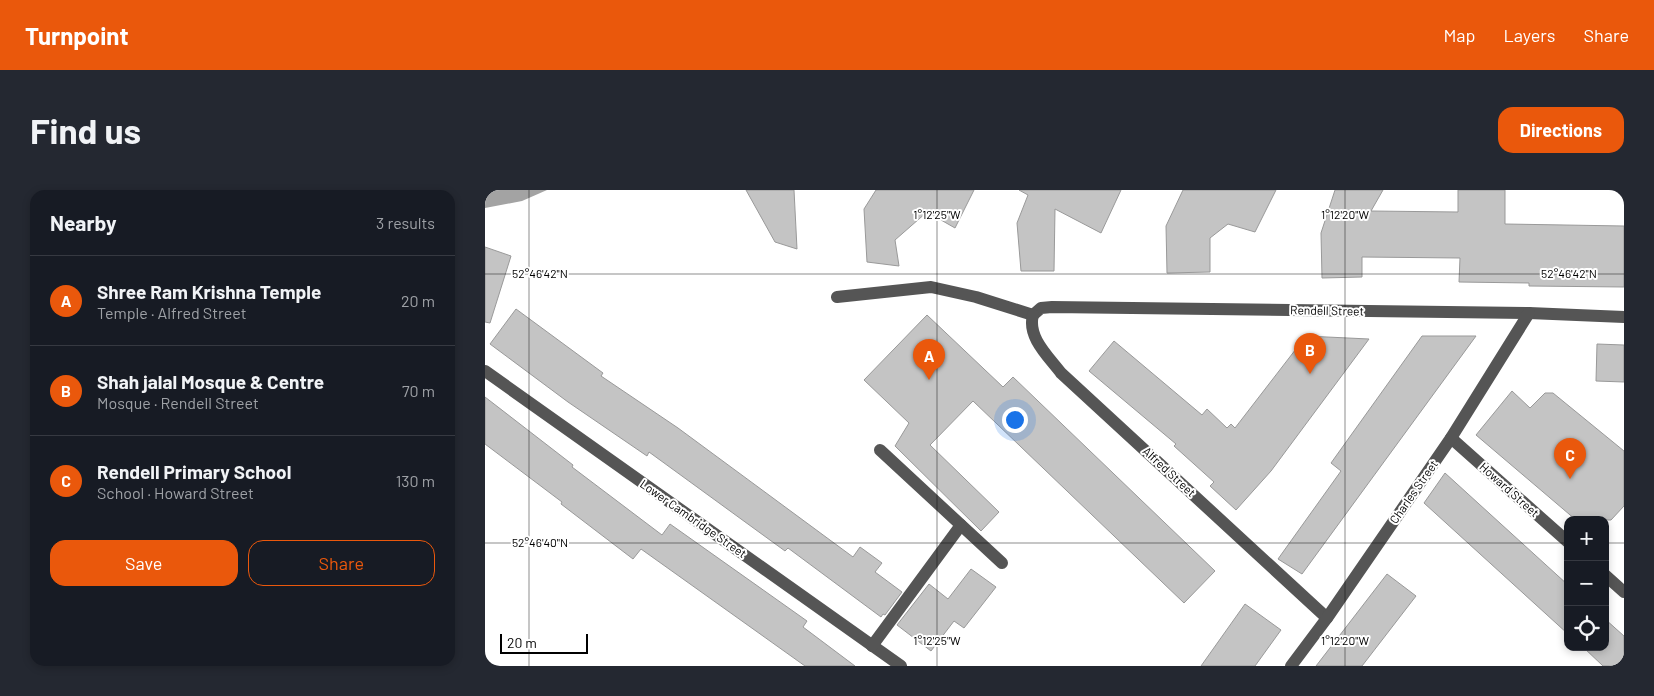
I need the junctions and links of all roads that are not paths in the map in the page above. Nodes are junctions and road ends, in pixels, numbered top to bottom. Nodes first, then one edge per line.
1 (837, 296) dead end
2 (1529, 313) junction
3 (1033, 316) junction
4 (1624, 317) edge
5 (485, 371) edge
6 (1451, 438) junction
7 (880, 450) dead end
8 (961, 525) junction
9 (1564, 538) edge
10 (1002, 563) dead end
11 (1609, 579) edge
12 (1624, 592) edge
13 (1327, 618) junction
14 (872, 646) junction
15 (901, 666) edge
16 (1291, 666) edge

1 - 3 street
2 - 3 street, Rendell Street
2 - 4 street, Rendell Street
2 - 6 street, Charles Street
3 - 13 street, Alfred Street
5 - 14 street, Lower Cambridge Street
6 - 9 street, Howard Street
6 - 13 street, Charles Street
7 - 8 street
8 - 10 street
8 - 14 street
11 - 12 street
13 - 16 street, Charles Street
14 - 15 street, Lower Cambridge Street

